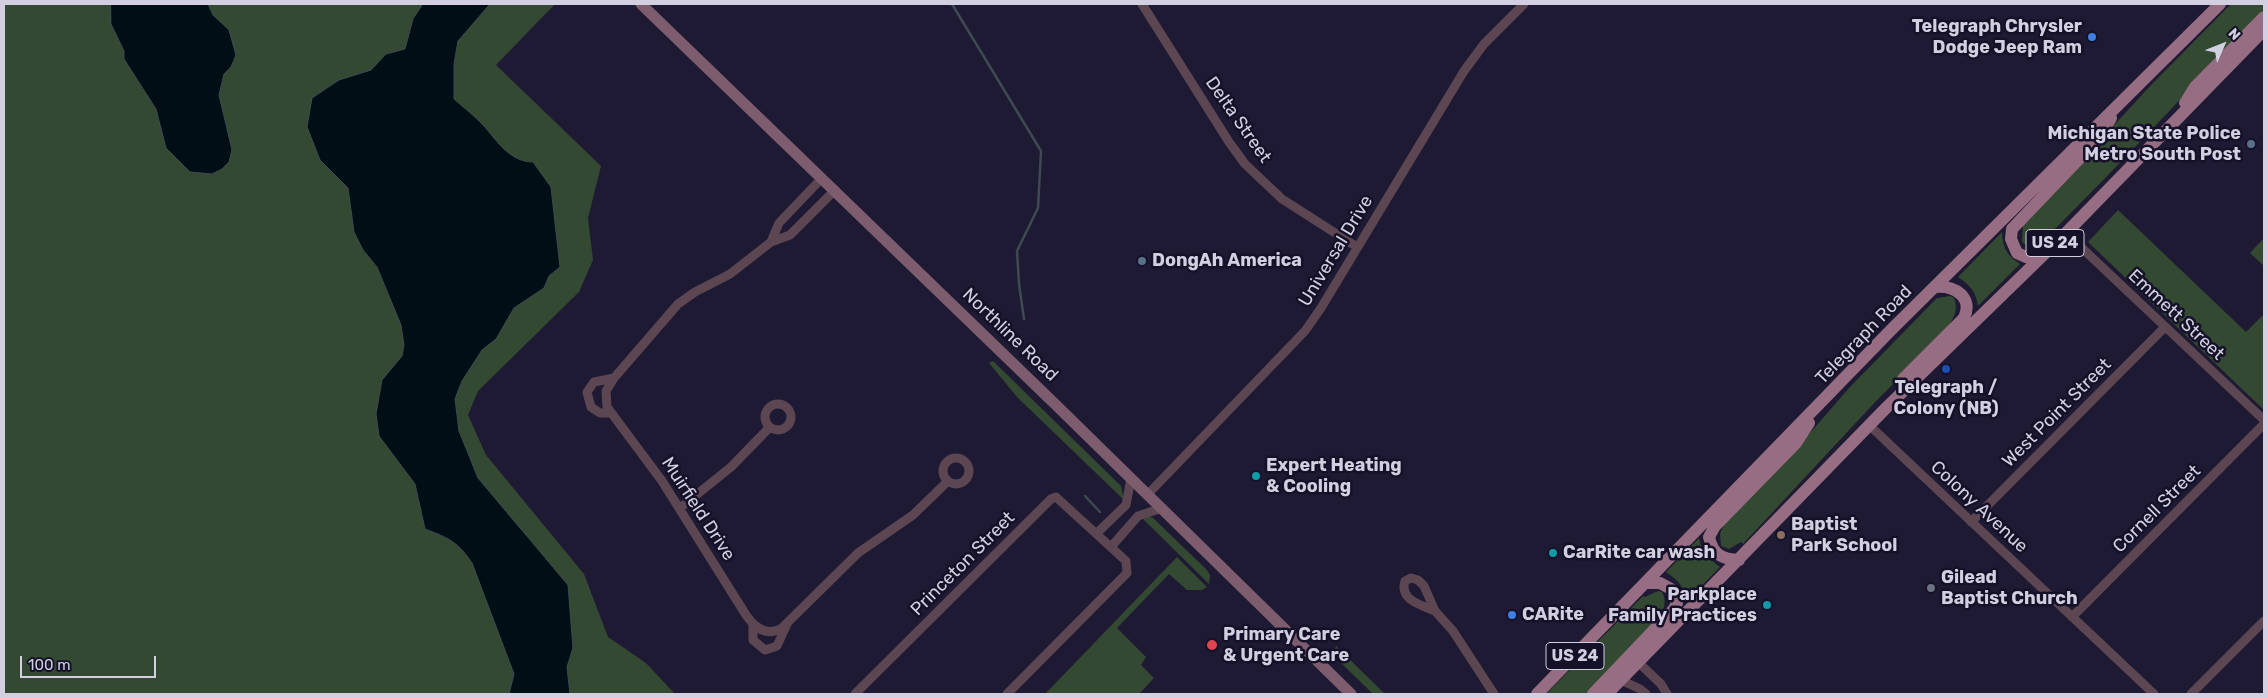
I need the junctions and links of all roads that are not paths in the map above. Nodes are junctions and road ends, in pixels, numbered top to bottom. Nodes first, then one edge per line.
1 (641, 4) edge
2 (1142, 4) edge
3 (1524, 4) edge
4 (2220, 4) edge
5 (2264, 17) edge
6 (2262, 36) edge
7 (2122, 101) junction
8 (2172, 124) junction
9 (822, 178) junction
10 (835, 190) junction
11 (2066, 233) junction
12 (771, 242) junction
13 (1357, 247) junction
14 (2041, 257) junction
15 (1935, 287) junction
16 (2165, 327) junction
17 (614, 378) junction
18 (1824, 401) junction
19 (611, 413) junction
20 (2264, 422) edge
21 (1869, 425) junction
22 (770, 427) dead end
23 (1859, 436) junction
24 (1131, 478) junction
25 (948, 481) dead end
26 (1148, 494) junction
27 (680, 508) junction
28 (1162, 508) junction
29 (1972, 522) junction
30 (1097, 534) junction
31 (1111, 547) junction
32 (1739, 560) junction
33 (1646, 583) junction
34 (1434, 611) dead end
35 (2072, 617) junction
36 (2264, 621) edge
37 (787, 624) junction
38 (753, 625) junction
39 (1639, 663) junction
40 (1621, 680) junction
41 (855, 694) edge
42 (1007, 694) edge
43 (1351, 694) edge
44 (1494, 694) edge
45 (1537, 694) edge
46 (1593, 694) edge
47 (1607, 694) edge
48 (1646, 694) edge
49 (1667, 694) edge
50 (2154, 694) edge
51 (2191, 694) edge

1 - 9 main road, Northline Road
2 - 13 street, Delta Street
3 - 13 street, Universal Drive
4 - 7 main road, Telegraph Road / US 24
5 - 8 main road
6 - 8 main road, US 24
7 - 14 main road
7 - 15 main road, Telegraph Road / US 24
8 - 11 main road, US 24
9 - 10 main road, Northline Road
9 - 12 street
10 - 12 street
10 - 24 main road, Northline Road
11 - 14 main road, US 24
11 - 16 street, Emmett Street
12 - 17 street
13 - 26 street, Universal Drive
14 - 21 main road, US 24
15 - 18 main road, Telegraph Road / US 24
15 - 23 main road
16 - 20 street, Emmett Street
16 - 29 street, West Point Street
17 - 19 street, Muirfield Drive
17 - 19 street
18 - 32 main road
18 - 33 main road, Telegraph Road / US 24
19 - 27 street, Muirfield Drive
20 - 35 street, Cornell Street
21 - 23 main road, US 24
21 - 29 street, Colony Avenue
22 - 27 street
23 - 32 main road, US 24
24 - 26 main road, Northline Road
24 - 30 street
25 - 37 street
26 - 28 main road, Northline Road
27 - 38 street, Muirfield Drive
28 - 31 street
28 - 43 main road, Northline Road
29 - 35 street, Colony Avenue
30 - 31 street, Princeton Street
30 - 41 street, Princeton Street
31 - 42 street, Princeton Street
32 - 39 main road, US 24
33 - 45 main road, Telegraph Road / US 24
33 - 46 main road
34 - 44 street
35 - 50 street, Colony Avenue
36 - 51 street
37 - 38 street
37 - 38 street, Muirfield Drive
39 - 40 main road, US 24
39 - 49 street
40 - 47 main road, US 24
40 - 48 street

